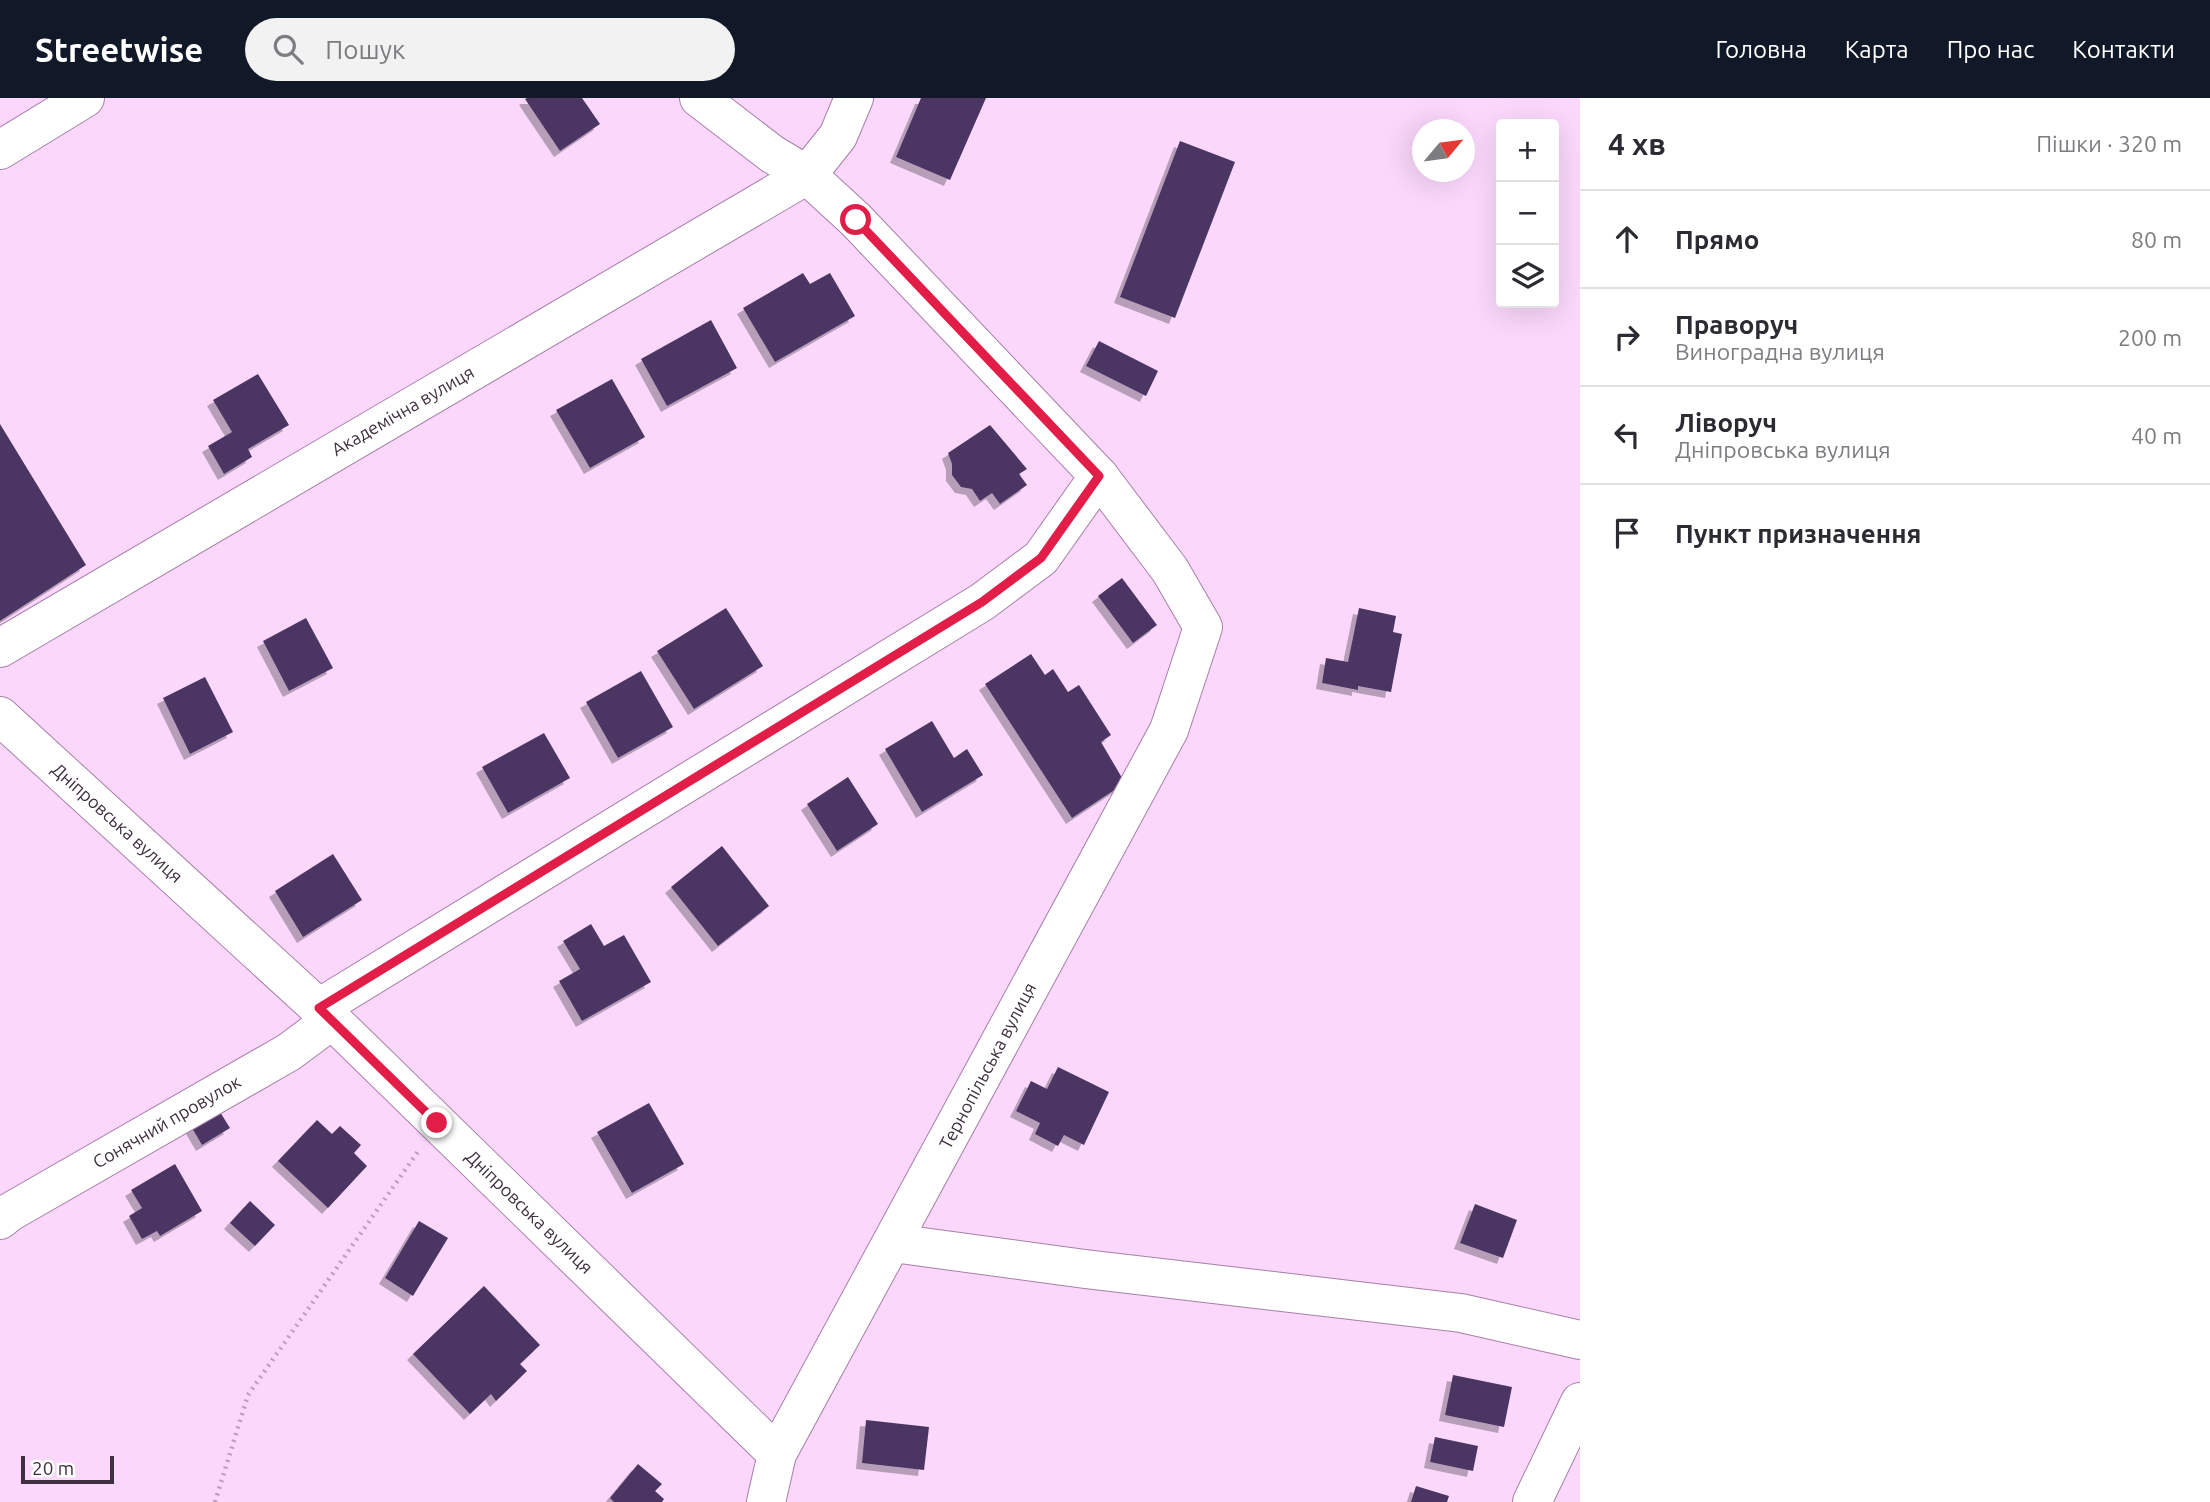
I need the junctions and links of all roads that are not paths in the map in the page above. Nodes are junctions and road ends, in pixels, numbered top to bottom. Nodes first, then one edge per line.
1 (85, 98) edge
2 (699, 98) edge
3 (854, 98) edge
4 (0, 150) edge
5 (807, 175) junction
6 (1099, 476) junction
7 (0, 648) edge
8 (0, 716) edge
9 (326, 1014) junction
10 (0, 1220) edge
11 (894, 1243) junction
12 (1580, 1340) edge
13 (1580, 1402) edge
14 (778, 1454) junction
15 (766, 1502) edge
16 (1532, 1502) edge

1 - 4 street
2 - 5 street
3 - 5 street
5 - 6 street
5 - 7 street, Академічна вулиця
6 - 9 street, Сонячний провулок
6 - 11 street, Тернопільська вулиця
8 - 9 street, Дніпровська вулиця
9 - 10 street, Сонячний провулок
9 - 14 street, Дніпровська вулиця
11 - 12 street
11 - 14 street, Тернопільська вулиця
13 - 16 street
14 - 15 street, Тернопільська вулиця

